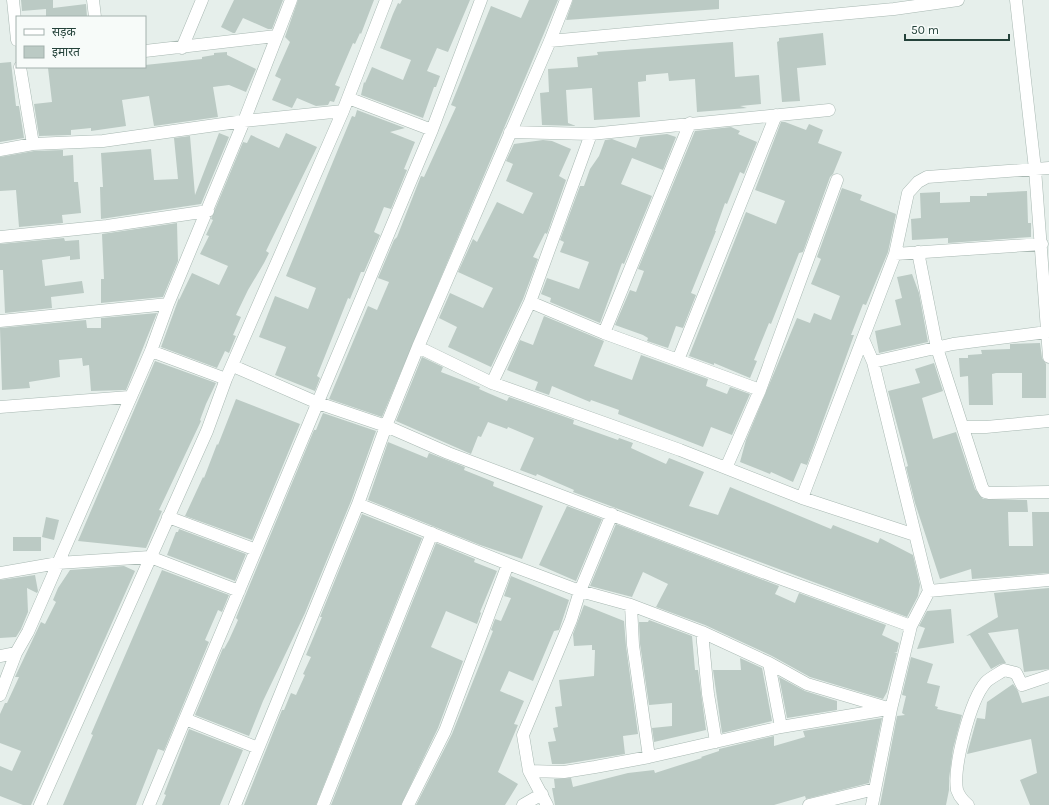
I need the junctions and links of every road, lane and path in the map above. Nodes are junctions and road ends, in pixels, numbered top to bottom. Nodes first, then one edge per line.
1 (13, 0) edge
2 (93, 0) edge
3 (202, 0) edge
4 (291, 0) edge
5 (386, 0) edge
6 (481, 0) edge
7 (566, 0) edge
8 (958, 0) edge
9 (1016, 0) edge
10 (894, 5) edge
11 (95, 16) edge
12 (16, 30) edge
13 (276, 36) junction
14 (550, 41) junction
15 (182, 48) junction
16 (146, 51) edge
17 (20, 68) edge
18 (348, 98) junction
19 (829, 110) dead end
20 (342, 111) junction
21 (776, 115) junction
22 (244, 121) junction
23 (690, 123) junction
24 (432, 130) junction
25 (510, 132) junction
26 (591, 134) junction
27 (33, 144) junction
28 (0, 150) edge
29 (1049, 168) edge
30 (1035, 169) junction
31 (836, 180) dead end
32 (208, 211) junction
33 (0, 237) edge
34 (1042, 244) junction
35 (918, 252) junction
36 (894, 254) junction
37 (530, 302) junction
38 (168, 304) junction
39 (0, 320) edge
40 (1047, 332) junction
41 (604, 333) junction
42 (863, 339) junction
43 (418, 347) junction
44 (937, 348) junction
45 (151, 351) junction
46 (1049, 357) edge
47 (678, 360) junction
48 (873, 362) junction
49 (233, 366) junction
50 (226, 379) junction
51 (492, 384) junction
52 (760, 390) junction
53 (129, 397) junction
54 (318, 403) junction
55 (0, 407) edge
56 (1049, 422) edge
57 (386, 426) junction
58 (963, 427) junction
59 (726, 468) junction
60 (1049, 492) edge
61 (802, 498) junction
62 (358, 504) junction
63 (612, 514) junction
64 (168, 517) junction
65 (432, 533) junction
66 (915, 535) junction
67 (256, 550) junction
68 (150, 557) junction
69 (58, 563) junction
70 (508, 564) junction
71 (0, 573) edge
72 (1049, 580) edge
73 (239, 591) junction
74 (580, 591) junction
75 (929, 591) junction
76 (631, 605) junction
77 (911, 626) junction
78 (702, 632) junction
79 (16, 653) junction
80 (0, 656) edge
81 (769, 663) junction
82 (1049, 676) edge
83 (0, 695) edge
84 (891, 709) junction
85 (185, 719) junction
86 (781, 727) junction
87 (716, 742) junction
88 (258, 748) junction
89 (649, 757) junction
90 (529, 771) junction
91 (875, 789) junction
92 (544, 800) edge
93 (40, 805) edge
94 (149, 805) edge
95 (235, 805) edge
96 (323, 805) edge
97 (408, 805) edge
98 (523, 805) edge
99 (809, 805) edge
100 (872, 805) edge
101 (968, 805) edge

1 - 12 street
2 - 11 street
3 - 15 street
4 - 13 street
5 - 18 street
6 - 24 street
7 - 14 street
8 - 10 street
9 - 30 street
10 - 14 street
13 - 15 street
13 - 22 street
14 - 25 street
15 - 16 street
17 - 27 street
18 - 20 street
18 - 24 street
19 - 21 street
20 - 22 street
20 - 49 street
21 - 23 street
21 - 47 street
22 - 27 street
22 - 32 street
23 - 26 street
23 - 41 street
24 - 54 street
25 - 26 street
25 - 43 street
26 - 37 street
27 - 28 street
29 - 30 street
30 - 34 street
30 - 36 street
31 - 52 street
32 - 33 street
32 - 38 street
34 - 35 street
34 - 40 street
35 - 36 street
35 - 44 street
36 - 42 street
37 - 41 street
37 - 51 street
38 - 39 street
38 - 45 street
40 - 44 street
40 - 46 street
41 - 47 street
42 - 48 street
42 - 61 street
43 - 51 street
43 - 57 street
44 - 48 street
44 - 58 street
45 - 50 street
45 - 53 street
47 - 52 street
48 - 66 street
49 - 50 street
49 - 54 street
50 - 64 street
51 - 59 street
52 - 59 street
53 - 55 street
53 - 69 street
54 - 57 street
54 - 67 street
56 - 58 street
57 - 62 street
57 - 63 street
58 - 60 street
59 - 61 street
61 - 66 street
62 - 65 street
62 - 88 street
63 - 74 street
63 - 77 street
64 - 67 street
64 - 68 street
65 - 70 street
65 - 96 street
66 - 75 street
67 - 73 street
68 - 69 street
68 - 73 street
68 - 93 street
69 - 71 street
69 - 79 street
70 - 74 street
70 - 97 street
72 - 75 street
73 - 85 street
74 - 76 street
74 - 90 street
75 - 77 street
76 - 78 street
76 - 89 street
77 - 84 street
78 - 81 street
78 - 87 street
79 - 80 street
79 - 83 street
81 - 84 street
81 - 86 street
82 - 101 street
84 - 86 street
84 - 91 street
85 - 88 street
85 - 94 street
86 - 87 street
87 - 89 street
88 - 95 street
89 - 90 street
90 - 92 street
91 - 99 street
91 - 100 street
92 - 98 street

